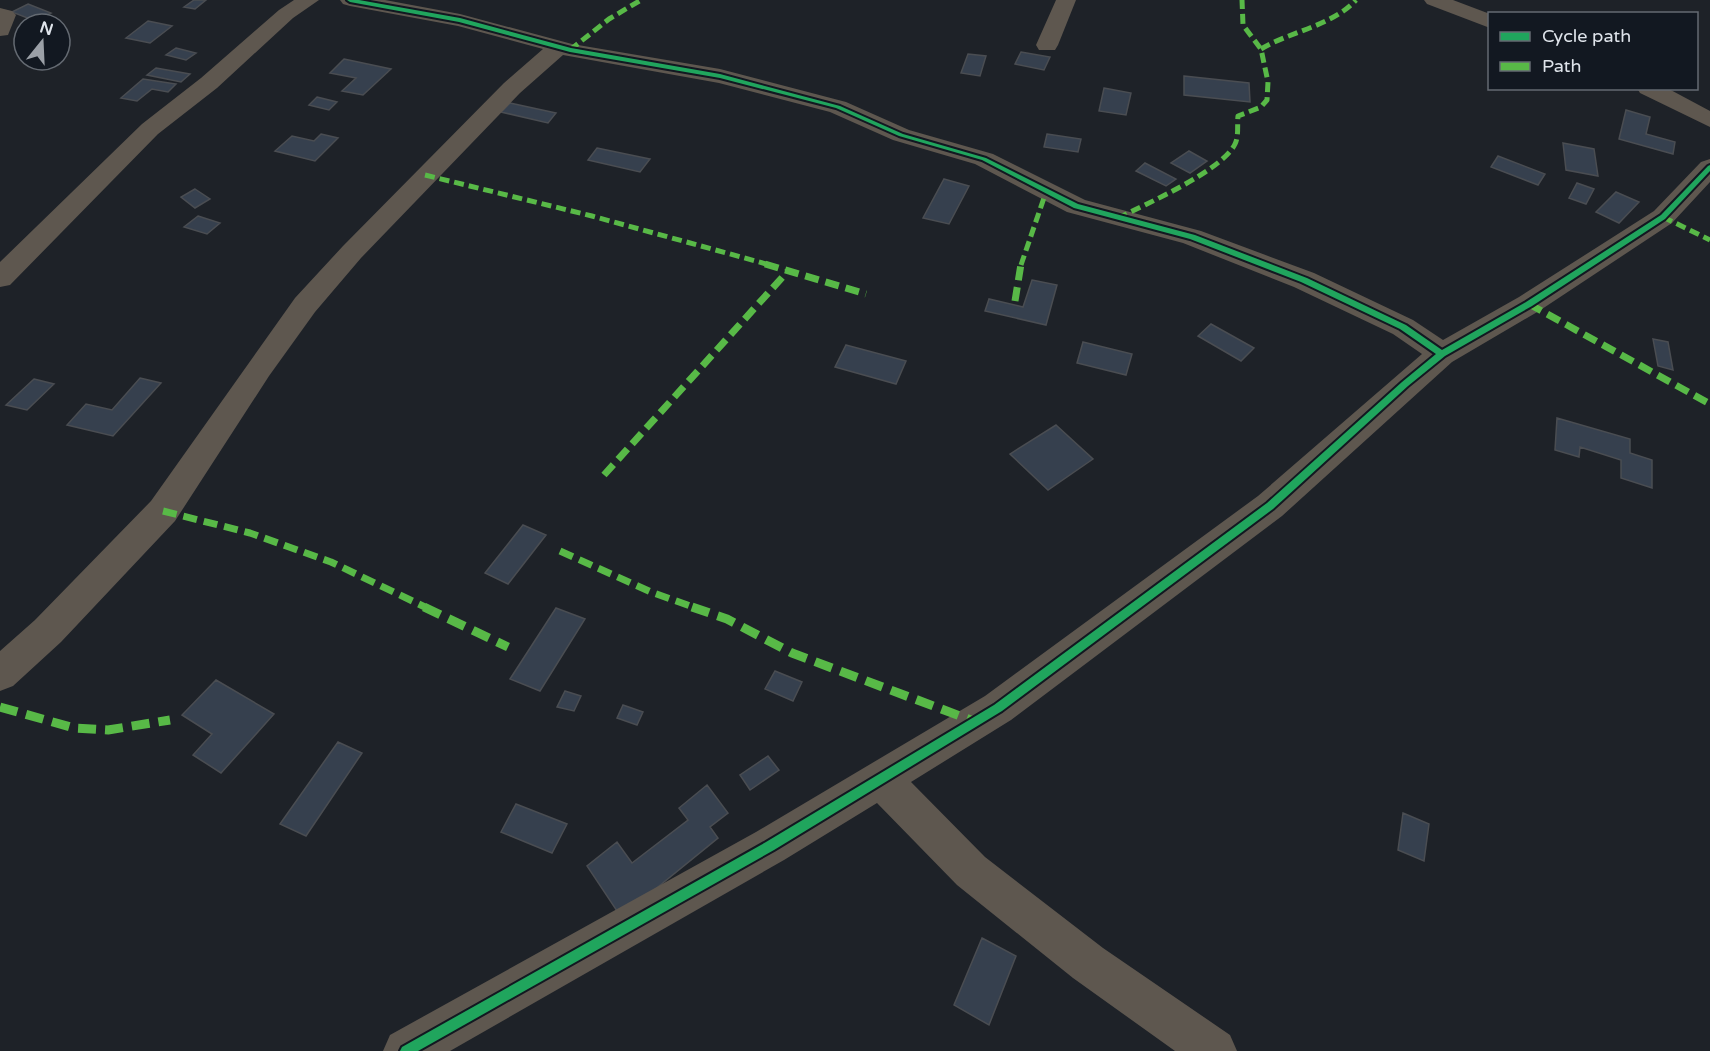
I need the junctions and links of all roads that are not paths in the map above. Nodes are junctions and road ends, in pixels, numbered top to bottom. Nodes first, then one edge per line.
1 (309, 0) edge
2 (350, 0) edge
3 (1066, 0) edge
4 (1434, 0) edge
5 (0, 14) edge
6 (1488, 21) edge
7 (0, 30) edge
8 (1047, 45) dead end
9 (559, 47) junction
10 (1652, 90) edge
11 (1710, 120) edge
12 (1710, 167) edge
13 (12, 252) edge
14 (0, 278) edge
15 (1442, 354) junction
16 (0, 674) edge
17 (881, 779) junction
18 (405, 1051) edge
19 (1214, 1051) edge

1 - 13 street
2 - 9 street
3 - 8 street
4 - 6 street
5 - 7 street
9 - 15 street
9 - 16 street
10 - 11 street
12 - 15 street
13 - 14 street
15 - 17 street
17 - 18 street
17 - 19 street

